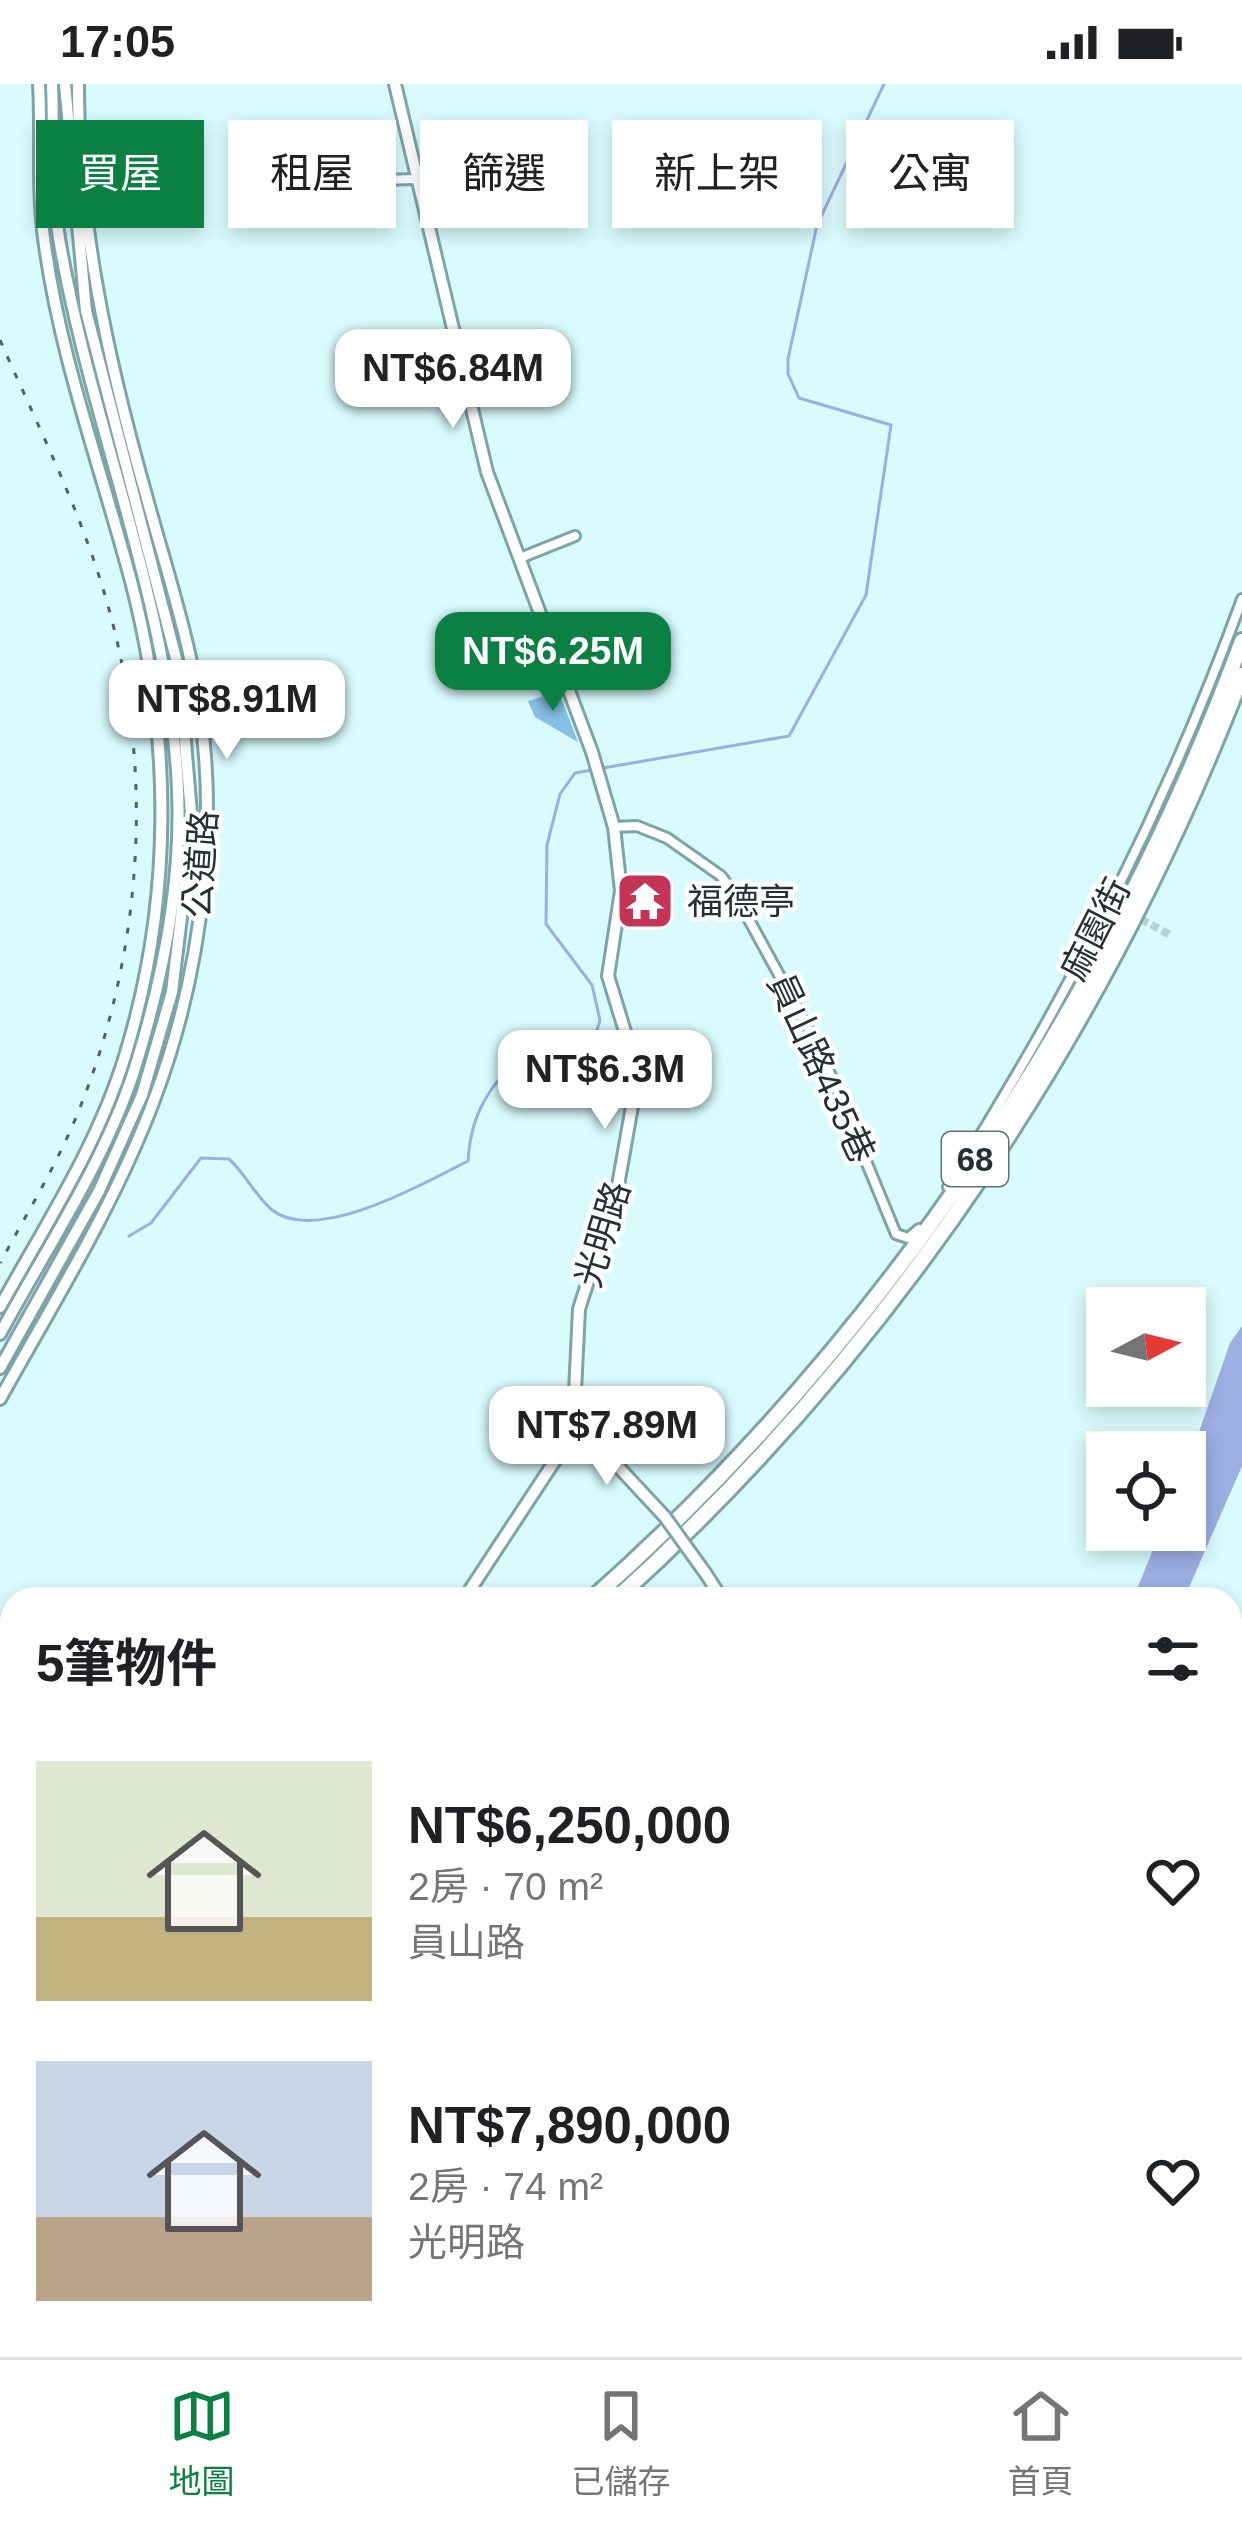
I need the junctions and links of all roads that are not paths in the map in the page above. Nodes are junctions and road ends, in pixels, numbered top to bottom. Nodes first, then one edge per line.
1 (39, 84) edge
2 (52, 84) edge
3 (65, 84) edge
4 (78, 84) edge
5 (395, 84) edge
6 (69, 120) edge
7 (78, 120) edge
8 (419, 179) junction
9 (396, 180) edge
10 (81, 228) edge
11 (82, 228) edge
12 (84, 247) junction
13 (575, 536) dead end
14 (520, 558) junction
15 (1242, 599) edge
16 (1242, 641) edge
17 (1242, 675) edge
18 (614, 826) junction
19 (160, 1061) junction
20 (908, 1238) joint
21 (0, 1307) edge
22 (0, 1334) edge
23 (0, 1368) edge
24 (0, 1399) edge
25 (573, 1432) junction
26 (472, 1587) edge
27 (605, 1587) edge
28 (629, 1587) edge
29 (714, 1587) edge

1 - 21 street, 公道路
2 - 22 street, 公道路
3 - 6 street, 公道路
4 - 7 street, 公道路
5 - 8 street, 光明路
8 - 9 street
8 - 14 street, 光明路
10 - 12 street
11 - 12 street, 公道路
12 - 19 street, 公道路
13 - 14 street
14 - 18 street, 光明路
15 - 20 street, 麻園街
16 - 27 highway, 68
17 - 28 highway, 68
18 - 20 street, 員山路435巷
18 - 25 street, 光明路
19 - 23 street, 公道路
19 - 24 street, 公道路
25 - 26 street, 光明路
25 - 29 street, bridge

